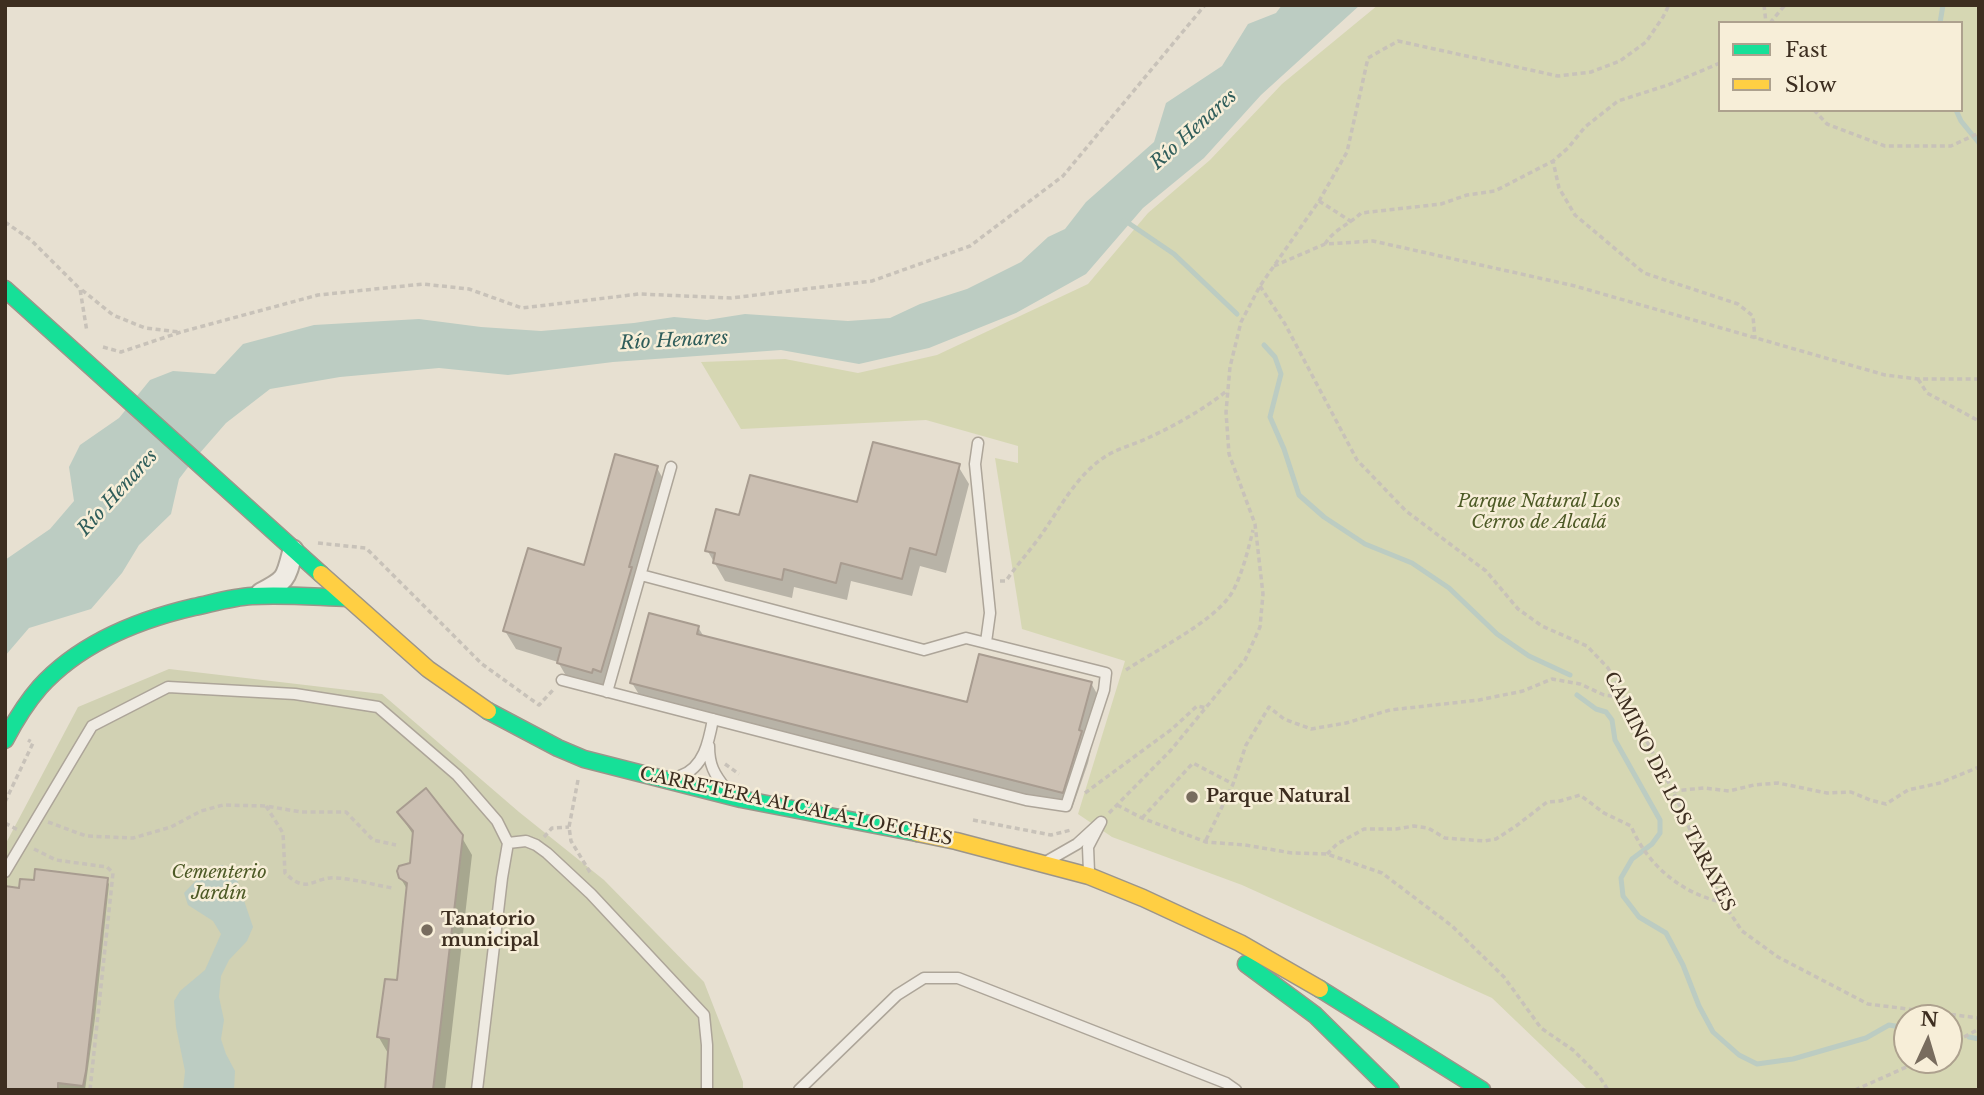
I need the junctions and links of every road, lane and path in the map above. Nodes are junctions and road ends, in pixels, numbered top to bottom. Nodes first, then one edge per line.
1 (1669, 5) edge
2 (1785, 5) edge
3 (1202, 7) edge
4 (1770, 21) edge
5 (1718, 64) edge
6 (1816, 112) edge
7 (1979, 133) edge
8 (1553, 161) junction
9 (1319, 201) junction
10 (5, 222) edge
11 (1352, 222) junction
12 (1325, 244) junction
13 (1273, 267) junction
14 (1260, 286) junction
15 (5, 289) edge
16 (80, 289) junction
17 (181, 332) junction
18 (1755, 339) junction
19 (88, 342) dead end
20 (99, 346) dead end
21 (1918, 379) junction
22 (1979, 379) edge
23 (1228, 390) junction
24 (1979, 421) edge
25 (978, 443) dead end
26 (671, 467) dead end
27 (1255, 524) junction
28 (315, 543) dead end
29 (288, 546) junction
30 (641, 575) junction
31 (986, 583) junction
32 (256, 596) junction
33 (348, 598) junction
34 (986, 642) junction
35 (1126, 670) dead end
36 (562, 680) joint
37 (607, 692) junction
38 (1622, 698) junction
39 (1207, 708) junction
40 (713, 719) junction
41 (5, 740) edge
42 (708, 742) junction
43 (33, 743) dead end
44 (709, 754) junction
45 (584, 759) junction
46 (1979, 767) edge
47 (741, 776) dead end
48 (666, 781) junction
49 (1233, 784) junction
50 (1673, 791) junction
51 (741, 799) junction
52 (5, 802) edge
53 (1117, 805) junction
54 (266, 806) junction
55 (1066, 806) junction
56 (36, 817) junction
57 (1142, 818) junction
58 (970, 820) dead end
59 (1101, 822) junction
60 (569, 827) junction
61 (23, 841) junction
62 (1206, 842) junction
63 (508, 843) junction
64 (396, 845) dead end
65 (536, 845) junction
66 (1327, 853) junction
67 (1043, 863) junction
68 (5, 872) edge
69 (1089, 876) junction
70 (393, 888) dead end
71 (591, 894) junction
72 (1143, 898) junction
73 (1722, 902) junction
74 (1979, 1018) edge
75 (1979, 1029) edge
76 (1963, 1038) edge
77 (1893, 1073) edge
78 (90, 1090) edge
79 (477, 1090) edge
80 (707, 1090) edge
81 (799, 1090) edge
82 (1236, 1090) edge
83 (1391, 1090) edge
84 (1482, 1090) edge
85 (1608, 1090) edge
86 (1855, 1090) edge

1 - 9 path
2 - 4 path
3 - 17 path
5 - 8 path
6 - 7 path
8 - 11 path
8 - 18 path
9 - 11 path
9 - 13 path
10 - 16 path
11 - 12 path
12 - 13 path
12 - 18 path
13 - 14 path
14 - 23 path
14 - 38 path, CAMINO DE LOS TARAYES
15 - 29 main road, CARRETERA ALCALÁ-LOECHES
16 - 17 path
16 - 19 path
17 - 20 path
18 - 21 path
21 - 22 path
21 - 24 path
23 - 27 path
23 - 31 path
25 - 31 lane
26 - 30 lane
27 - 35 path
27 - 39 path
28 - 36 path
29 - 32 street
29 - 33 main road, CARRETERA ALCALÁ-LOECHES
30 - 34 lane
30 - 37 lane
31 - 34 lane
32 - 33 main road
32 - 41 main road
33 - 45 main road, CARRETERA ALCALÁ-LOECHES
34 - 55 lane
36 - 37 lane
37 - 40 lane
38 - 49 path
38 - 50 path, CAMINO DE LOS TARAYES
39 - 53 path
39 - 55 path
40 - 42 lane
40 - 55 lane
42 - 44 lane
42 - 48 lane
43 - 52 path
44 - 47 path
44 - 51 lane
45 - 48 main road, CARRETERA ALCALÁ-LOECHES
45 - 60 path
46 - 50 path
48 - 51 main road, CARRETERA ALCALÁ-LOECHES
49 - 57 path
49 - 62 path
50 - 73 path, CAMINO DE LOS TARAYES
51 - 67 main road, CARRETERA ALCALÁ-LOECHES
53 - 57 path
53 - 59 path
54 - 56 path
54 - 64 path
54 - 70 path
56 - 61 lane
56 - 63 lane
57 - 62 path
58 - 59 path
59 - 67 lane
59 - 69 lane
60 - 65 path
60 - 71 path
61 - 68 lane
61 - 78 path
62 - 66 path
63 - 65 lane
63 - 79 lane
65 - 71 lane
66 - 73 path
66 - 85 path
67 - 69 main road, CARRETERA ALCALÁ-LOECHES
69 - 72 main road, CARRETERA ALCALÁ-LOECHES
71 - 80 lane
72 - 83 main road
72 - 84 main road
73 - 74 path, CAMINO DE LOS TARAYES
75 - 76 path
77 - 86 path
81 - 82 lane

